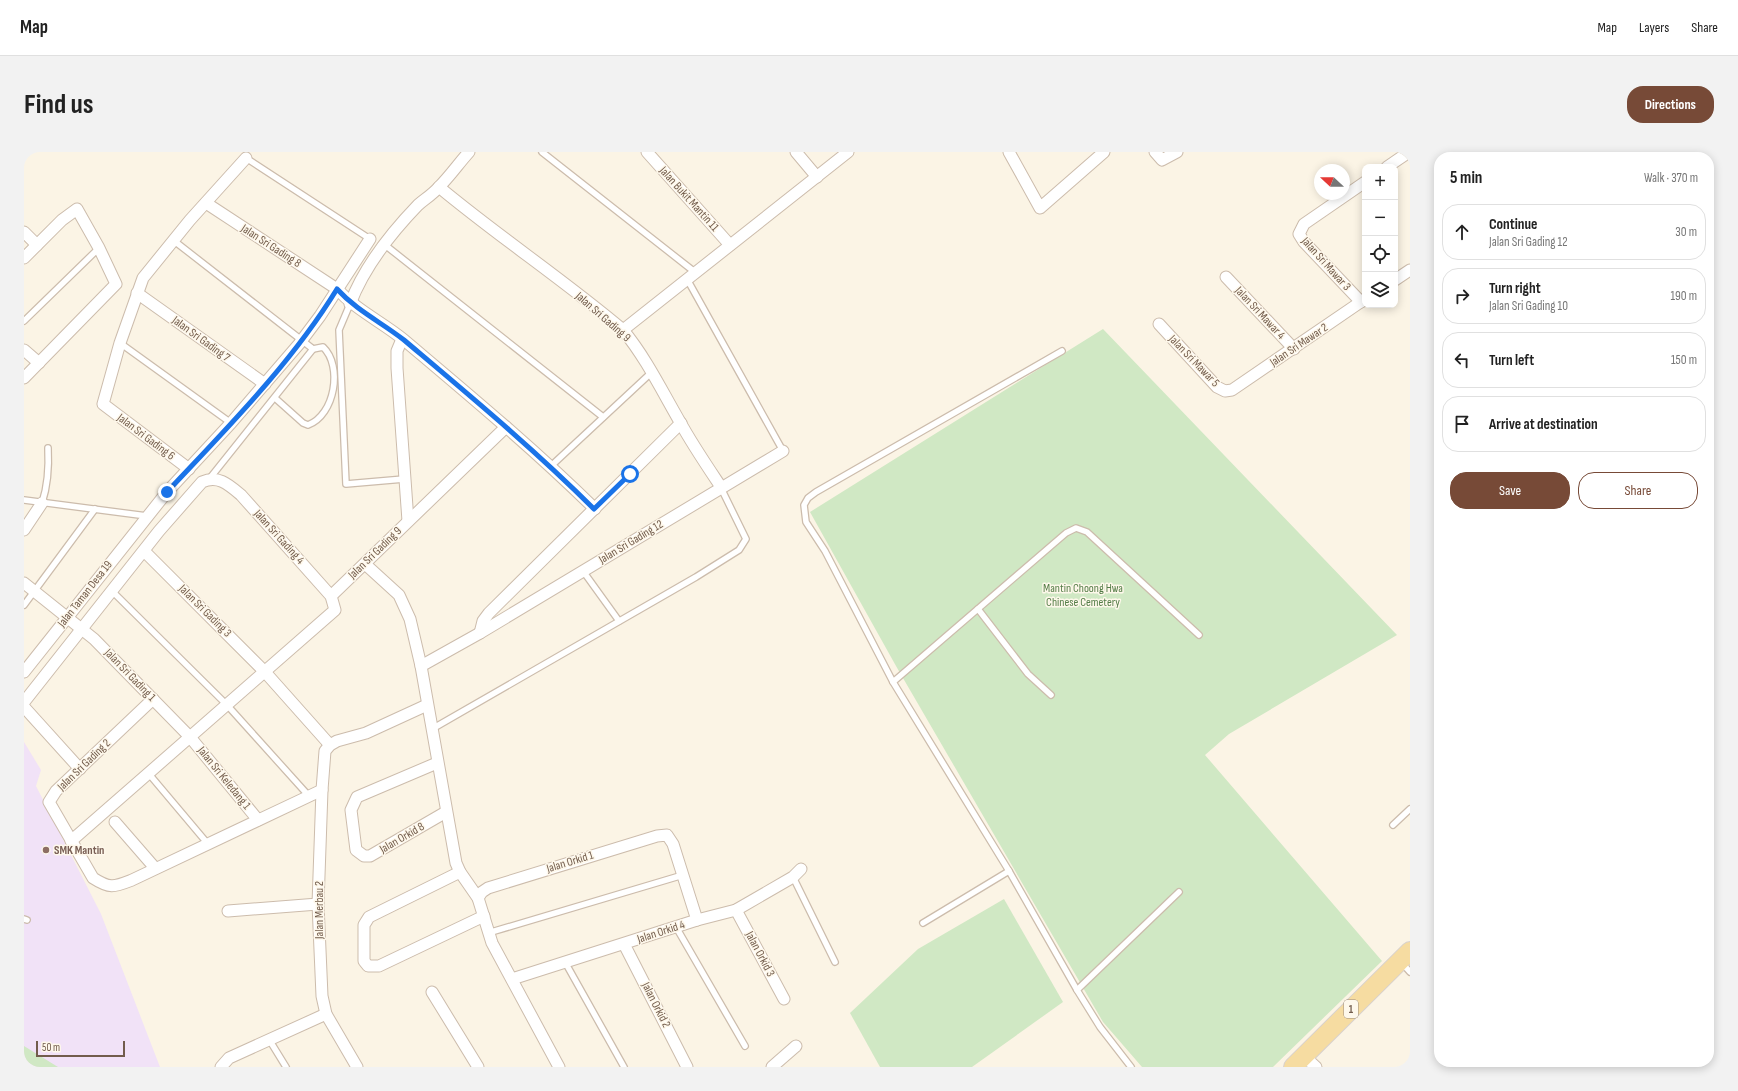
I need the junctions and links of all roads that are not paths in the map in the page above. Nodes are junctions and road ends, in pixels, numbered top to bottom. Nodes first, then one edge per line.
1 (469, 152) edge
2 (542, 152) edge
3 (647, 152) edge
4 (796, 152) edge
5 (848, 152) edge
6 (1104, 152) edge
7 (1155, 152) edge
8 (1177, 152) edge
9 (1409, 152) edge
10 (1015, 154) edge
11 (246, 158) joint
12 (1391, 164) edge
13 (817, 177) junction
14 (1362, 184) edge
15 (439, 187) junction
16 (206, 203) junction
17 (24, 232) edge
18 (370, 239) joint
19 (173, 240) junction
20 (385, 245) junction
21 (37, 246) junction
22 (730, 246) junction
23 (99, 248) junction
24 (24, 258) edge
25 (1410, 270) edge
26 (692, 276) junction
27 (1226, 278) dead end
28 (1398, 278) edge
29 (337, 289) junction
30 (137, 293) junction
31 (1362, 300) edge
32 (1362, 302) edge
33 (350, 304) junction
34 (24, 321) edge
35 (1159, 324) dead end
36 (623, 330) junction
37 (402, 339) junction
38 (302, 340) junction
39 (120, 344) junction
40 (313, 349) junction
41 (1294, 349) junction
42 (24, 350) edge
43 (1062, 351) dead end
44 (38, 363) junction
45 (652, 372) junction
46 (24, 378) edge
47 (265, 384) junction
48 (1232, 390) joint
49 (275, 398) junction
50 (603, 417) junction
51 (231, 423) junction
52 (680, 423) junction
53 (506, 427) junction
54 (48, 448) dead end
55 (783, 451) joint
56 (551, 466) junction
57 (189, 469) junction
58 (210, 478) junction
59 (404, 479) junction
60 (721, 488) junction
61 (24, 500) edge
62 (42, 503) junction
63 (95, 509) junction
64 (594, 509) junction
65 (147, 516) junction
66 (408, 521) junction
67 (24, 530) edge
68 (144, 550) junction
69 (365, 564) junction
70 (583, 571) junction
71 (24, 582) edge
72 (35, 591) junction
73 (112, 591) junction
74 (331, 596) junction
75 (24, 605) edge
76 (978, 609) junction
77 (67, 616) junction
78 (619, 621) junction
79 (83, 628) junction
80 (480, 633) junction
81 (1199, 635) dead end
82 (420, 666) junction
83 (24, 672) edge
84 (266, 672) junction
85 (894, 682) junction
86 (1051, 695) dead end
87 (153, 699) junction
88 (24, 702) edge
89 (227, 705) junction
90 (428, 705) junction
91 (24, 707) edge
92 (432, 729) junction
93 (190, 737) junction
94 (330, 745) junction
95 (437, 763) junction
96 (80, 769) junction
97 (149, 774) junction
98 (322, 790) junction
99 (308, 795) junction
100 (1410, 809) edge
101 (446, 812) junction
102 (258, 820) junction
103 (115, 822) dead end
104 (1393, 824) dead end
105 (70, 841) junction
106 (208, 844) junction
107 (155, 868) junction
108 (801, 869) dead end
109 (1008, 871) junction
110 (460, 872) junction
111 (684, 875) junction
112 (793, 877) junction
113 (1178, 892) dead end
114 (478, 898) junction
115 (318, 904) junction
116 (228, 910) dead end
117 (736, 910) junction
118 (484, 916) junction
119 (697, 920) junction
120 (923, 923) dead end
121 (676, 927) junction
122 (488, 933) junction
123 (624, 944) junction
124 (1407, 961) edge
125 (565, 962) junction
126 (835, 962) dead end
127 (512, 979) junction
128 (1077, 990) junction
129 (432, 992) dead end
130 (784, 999) dead end
131 (326, 1014) junction
132 (270, 1041) junction
133 (745, 1046) dead end
134 (796, 1046) dead end
135 (1304, 1063) edge
136 (221, 1067) edge
137 (286, 1067) edge
138 (357, 1067) edge
139 (478, 1067) edge
140 (559, 1067) edge
141 (624, 1067) edge
142 (687, 1067) edge
143 (772, 1067) edge
144 (1131, 1067) edge

1 - 15 street
2 - 26 lane
3 - 22 street, Jalan Bukit Mantin 11
4 - 13 street
5 - 13 street
6 - 10 street
7 - 8 street
9 - 12 street
11 - 16 street
11 - 18 lane
13 - 22 street
14 - 31 street, Jalan Sri Mawar 3
15 - 20 street
15 - 36 street, Jalan Sri Gading 9
16 - 19 street
16 - 29 street, Jalan Sri Gading 8
17 - 21 street
18 - 29 street, Jalan Taman Desa 19
19 - 30 street
19 - 38 lane
20 - 33 street
20 - 50 lane
21 - 23 street
21 - 24 street
22 - 26 street
23 - 34 lane
23 - 44 street
25 - 28 street
26 - 36 street
26 - 55 lane
27 - 41 street, Jalan Sri Mawar 4
29 - 33 street, Jalan Sri Gading 8
29 - 38 street, Jalan Taman Desa 19
30 - 39 street
30 - 47 street, Jalan Sri Gading 7
32 - 41 street, Jalan Sri Mawar 2
33 - 37 street, Jalan Sri Gading 8
33 - 59 lane
35 - 48 street, Jalan Sri Mawar 5
36 - 45 street, Jalan Sri Gading 9
37 - 53 street, Jalan Sri Gading 8
37 - 59 street
38 - 40 lane
38 - 47 street, Jalan Taman Desa 19
39 - 51 lane
39 - 57 street, Jalan Sri Gading 6
40 - 49 lane
40 - 49 lane
41 - 48 street, Jalan Sri Mawar 2
42 - 44 street
43 - 85 lane
44 - 46 street
45 - 50 lane
45 - 52 street, Jalan Sri Gading 9
47 - 51 street, Jalan Taman Desa 19
49 - 58 lane
50 - 56 lane
51 - 57 street, Jalan Taman Desa 19
52 - 60 street, Jalan Sri Gading 9
52 - 64 street
53 - 56 street, Jalan Sri Gading 8
53 - 66 street, Jalan Sri Gading 9
54 - 62 lane
55 - 60 street, Jalan Sri Gading 12
56 - 64 street, Jalan Sri Gading 8
57 - 65 street, Jalan Taman Desa 19
58 - 68 street
58 - 74 street, Jalan Sri Gading 4
59 - 66 street
60 - 70 street, Jalan Sri Gading 12
60 - 78 lane
61 - 62 lane
62 - 63 lane
62 - 67 street
63 - 65 lane
63 - 72 lane
64 - 80 street
65 - 77 street, Jalan Taman Desa 19
66 - 69 street, Jalan Sri Gading 9
68 - 73 street
68 - 84 street, Jalan Sri Gading 3
69 - 74 street, Jalan Sri Gading 9
69 - 82 street
70 - 78 lane
70 - 80 street, Jalan Sri Gading 12
71 - 72 street, Jalan Sri Gading 1
72 - 75 lane
72 - 77 street, Jalan Sri Gading 1
73 - 79 street
73 - 89 lane
74 - 84 street, Jalan Sri Gading 4
76 - 81 lane
76 - 85 lane
76 - 86 lane
77 - 79 street, Jalan Sri Gading 1
77 - 83 street, Jalan Taman Desa 19
78 - 92 lane
79 - 87 street, Jalan Sri Gading 1
79 - 88 street
80 - 82 street, Jalan Sri Gading 12
82 - 90 street
84 - 89 street
84 - 94 street, Jalan Sri Gading 3
85 - 109 lane
87 - 93 street, Jalan Sri Gading 1
87 - 96 street, Jalan Sri Gading 2
89 - 93 street
89 - 99 lane
90 - 92 street
90 - 94 street
91 - 96 street
92 - 95 street
93 - 97 street
93 - 102 street, Jalan Sri Keledang 1
94 - 98 street, Jalan Merbau 2
95 - 101 street
95 - 101 street, Jalan Orkid 8
96 - 105 street, Jalan Sri Gading 2
97 - 105 street
97 - 106 lane
98 - 99 street
98 - 115 street, Jalan Merbau 2
99 - 102 street
100 - 104 lane
101 - 110 street
102 - 106 street
103 - 107 street
105 - 107 street
106 - 107 street
108 - 112 street, Jalan Orkid 4
109 - 120 lane
109 - 128 lane
110 - 114 street
110 - 118 street
111 - 114 street, Jalan Orkid 1
111 - 119 street
111 - 122 lane
112 - 117 street, Jalan Orkid 4
112 - 126 lane
113 - 128 lane
114 - 118 street
115 - 116 street
115 - 131 street, Jalan Merbau 2
117 - 119 street, Jalan Orkid 4
117 - 130 street, Jalan Orkid 3
118 - 122 street
119 - 121 street, Jalan Orkid 4
121 - 123 street, Jalan Orkid 4
121 - 133 lane
122 - 127 street
123 - 125 street, Jalan Orkid 4
123 - 142 street, Jalan Orkid 2
124 - 135 main road, 1
125 - 127 street, Jalan Orkid 4
125 - 141 lane
127 - 140 street
128 - 144 lane
129 - 139 street
131 - 132 street
131 - 138 street, Jalan Merbau 2
132 - 136 street
132 - 137 lane
134 - 143 street

